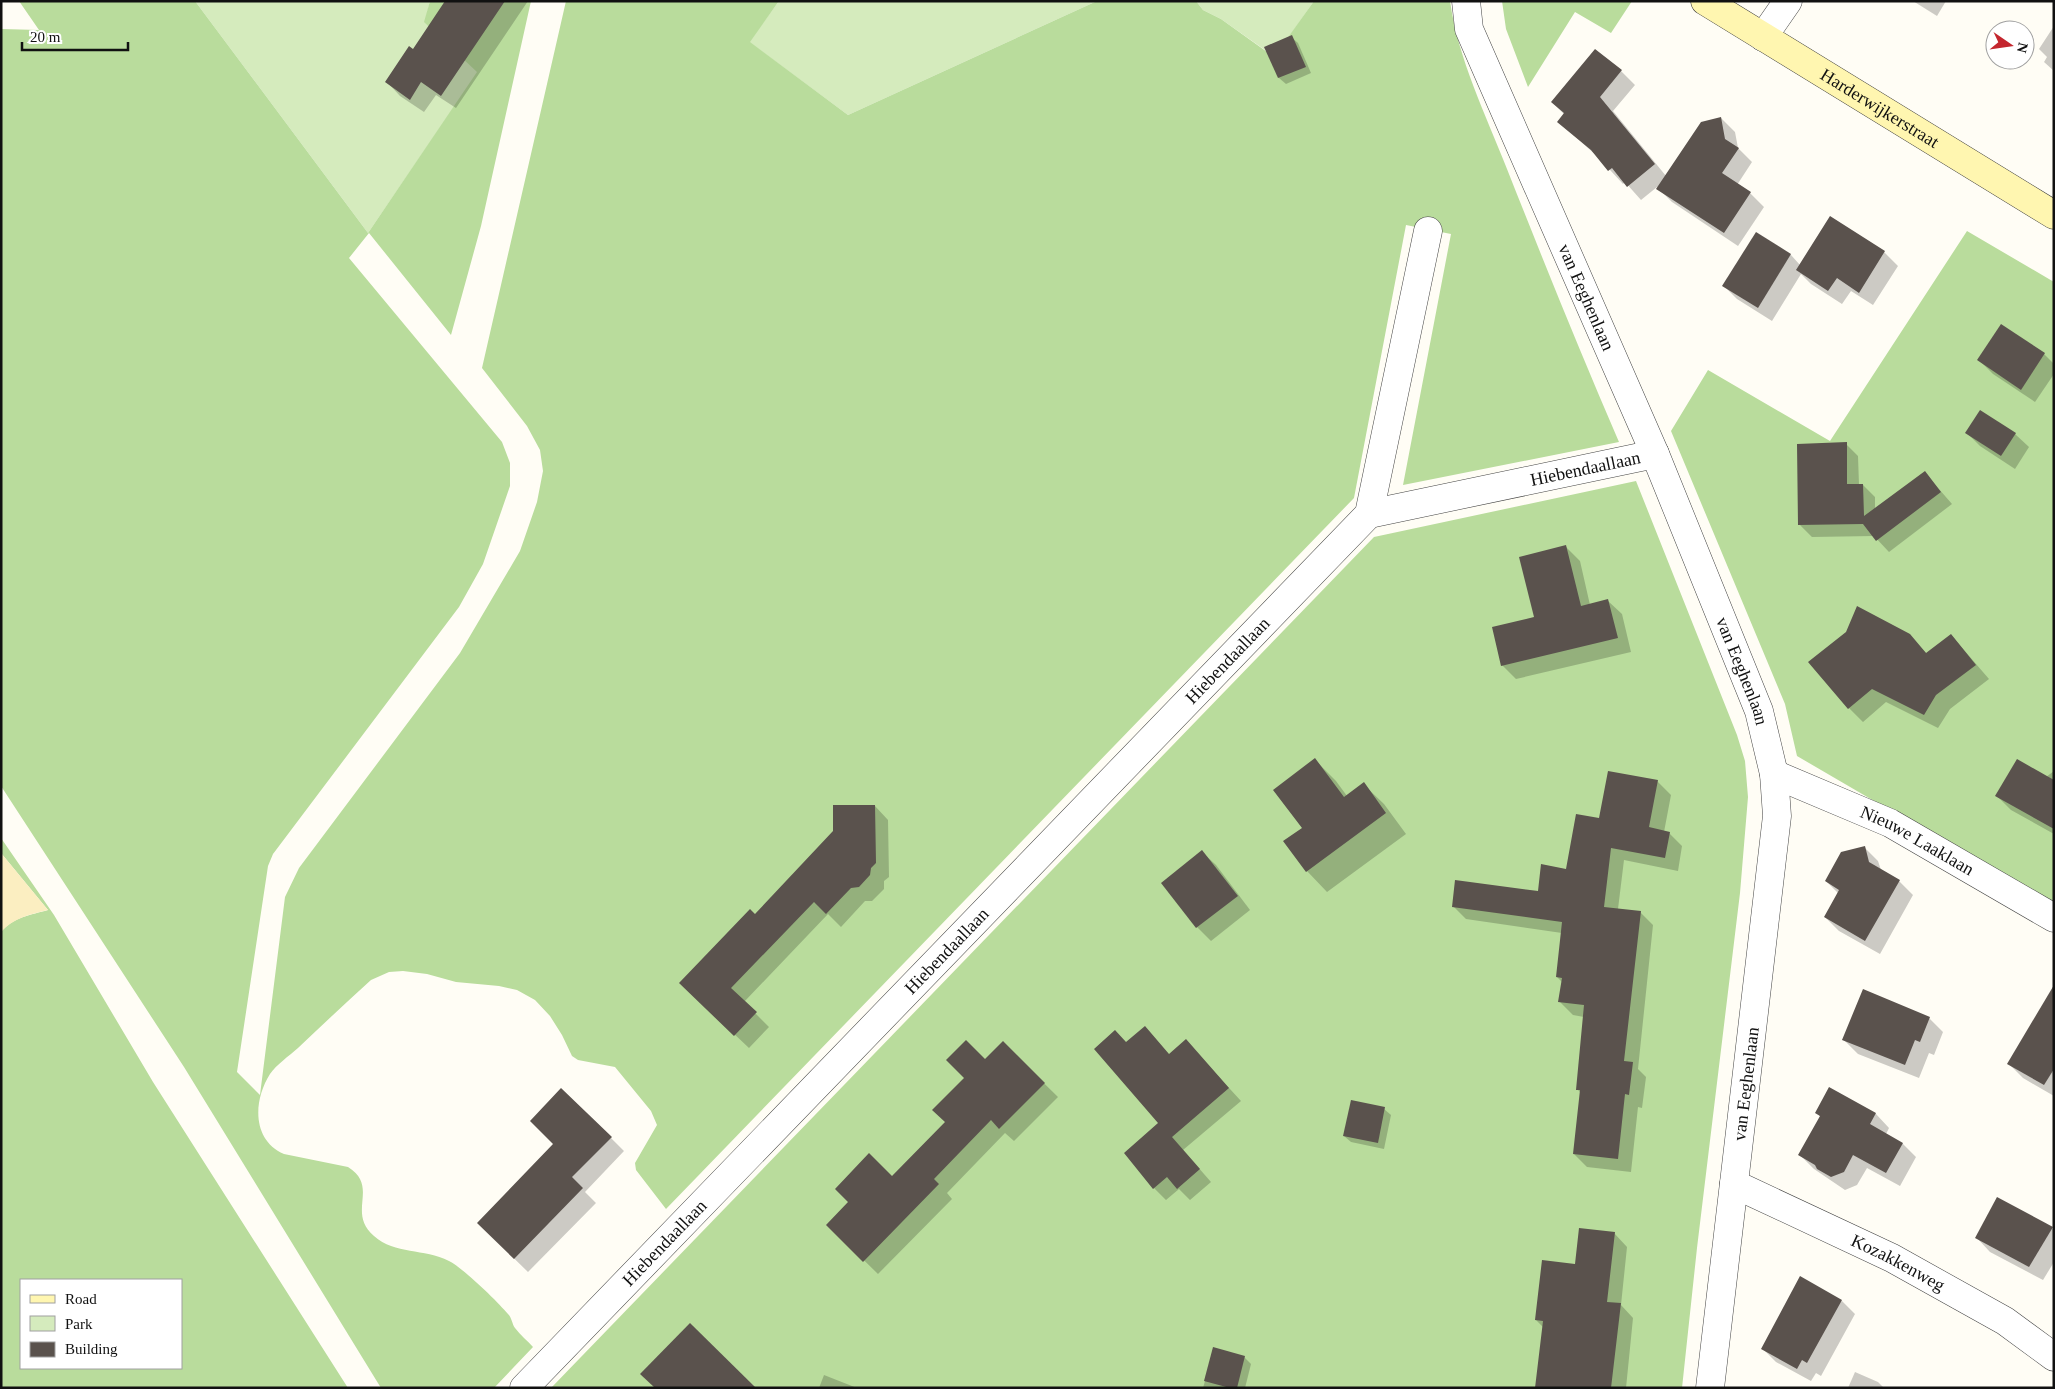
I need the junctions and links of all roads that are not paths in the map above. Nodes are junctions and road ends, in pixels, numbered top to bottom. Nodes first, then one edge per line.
1 (1466, 1) edge
2 (1705, 1) edge
3 (1788, 1) edge
4 (1762, 37) junction
5 (2054, 215) edge
6 (1428, 231) dead end
7 (1655, 454) junction
8 (1369, 514) junction
9 (1774, 774) junction
10 (2054, 918) edge
11 (1734, 1184) junction
12 (2054, 1357) edge
13 (524, 1388) edge
14 (1710, 1388) edge

1 - 7 street, van Eeghenlaan
2 - 4 main road, Harderwijkerstraat
3 - 4 street
4 - 5 main road, Harderwijkerstraat
6 - 8 street
7 - 8 street, Hiebendaallaan
7 - 9 street, van Eeghenlaan
8 - 13 street, Hiebendaallaan
9 - 10 street, Nieuwe Laaklaan
9 - 11 street, van Eeghenlaan
11 - 12 street, Kozakkenweg
11 - 14 street, van Eeghenlaan

